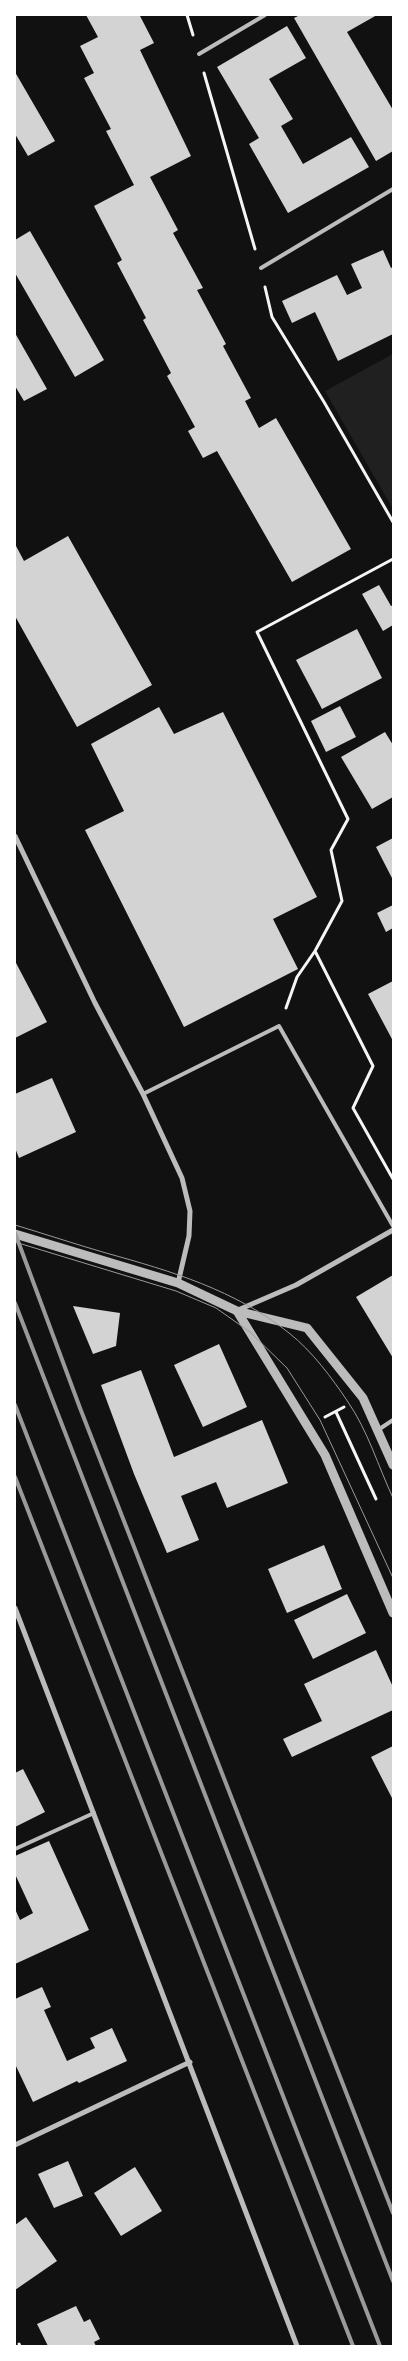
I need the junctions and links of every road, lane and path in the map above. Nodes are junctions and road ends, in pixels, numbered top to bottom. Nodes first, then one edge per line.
1 (265, 15) edge
2 (198, 54) dead end
3 (393, 190) edge
4 (260, 268) dead end
5 (393, 559) edge
6 (15, 836) edge
7 (315, 951) junction
8 (279, 1026) junction
9 (143, 1094) junction
10 (393, 1179) edge
11 (393, 1226) edge
12 (393, 1230) edge
13 (15, 1234) edge
14 (178, 1283) junction
15 (237, 1311) junction
16 (363, 1398) junction
17 (336, 1412) junction
18 (393, 1420) edge
19 (307, 1426) junction
20 (378, 1430) junction
21 (393, 1465) edge
22 (376, 1499) dead end
23 (15, 1608) edge
24 (393, 1613) edge
25 (94, 1813) junction
26 (15, 1849) edge
27 (190, 2062) junction
28 (15, 2145) edge
29 (297, 2346) edge

1 - 2 lane
3 - 4 lane
5 - 7 path
6 - 9 street
7 - 8 path
7 - 10 path
8 - 9 lane
8 - 11 lane
9 - 14 street
12 - 15 street
13 - 14 street
14 - 15 street
15 - 16 street
15 - 19 street
16 - 17 path
16 - 20 street
17 - 19 path
17 - 22 path
18 - 20 lane
19 - 24 street
20 - 21 street
23 - 25 street
25 - 26 lane
25 - 27 street
27 - 28 street
27 - 29 street

